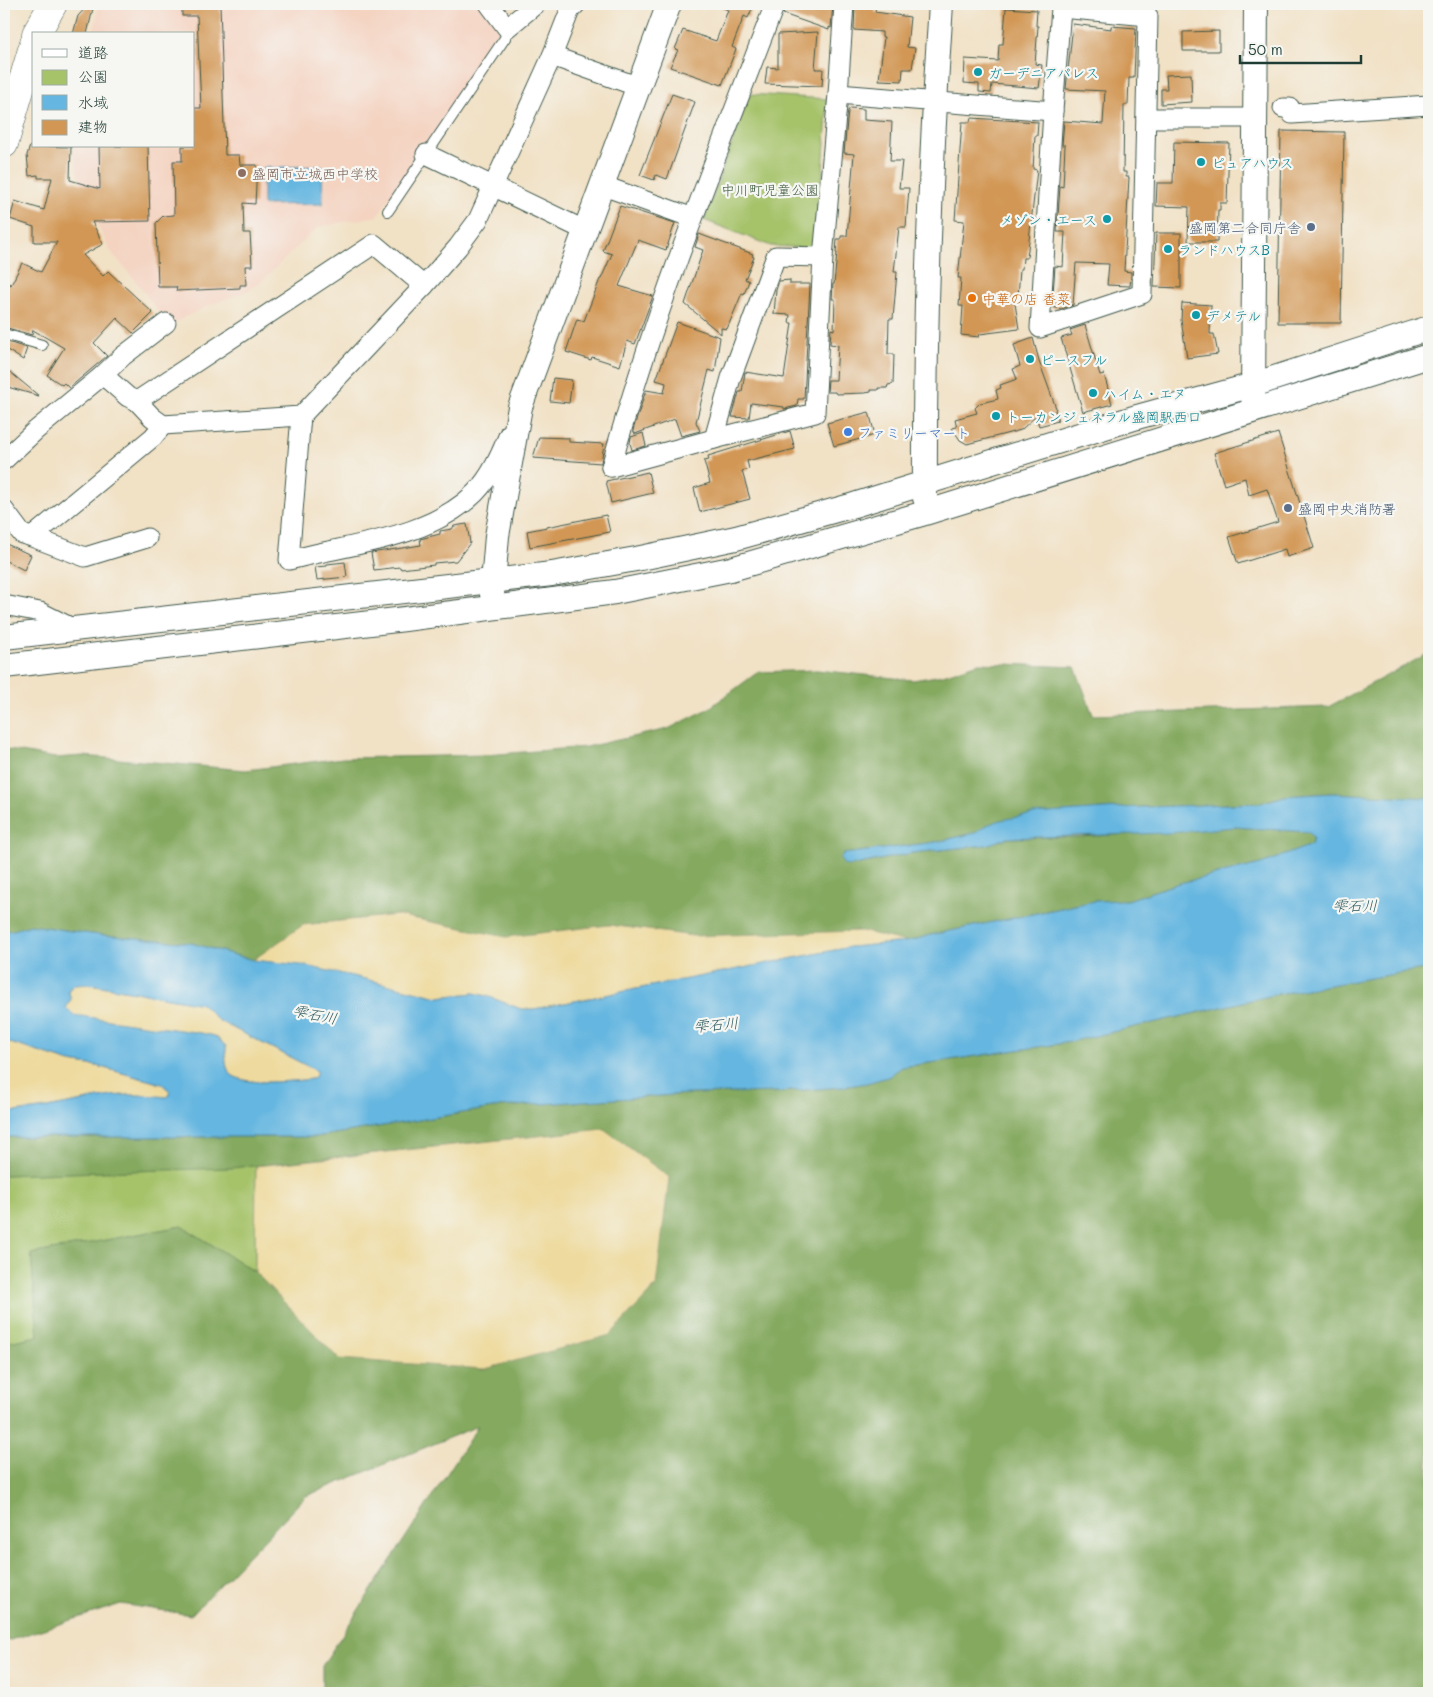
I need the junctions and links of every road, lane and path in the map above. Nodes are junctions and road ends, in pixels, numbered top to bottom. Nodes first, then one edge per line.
1 (52, 4) edge
2 (489, 4) edge
3 (536, 4) edge
4 (576, 4) edge
5 (669, 4) edge
6 (775, 4) edge
7 (844, 4) edge
8 (941, 4) edge
9 (1256, 4) edge
10 (507, 28) junction
11 (37, 32) edge
12 (32, 50) edge
13 (552, 56) junction
14 (638, 87) junction
15 (838, 94) junction
16 (934, 102) junction
17 (1429, 105) edge
18 (1283, 108) dead end
19 (1053, 111) junction
20 (1146, 118) junction
21 (1255, 118) junction
22 (4, 144) edge
23 (426, 154) junction
24 (601, 185) junction
25 (493, 187) junction
26 (388, 210) dead end
27 (693, 218) junction
28 (584, 230) junction
29 (823, 257) junction
30 (424, 286) junction
31 (166, 323) dead end
32 (1429, 328) edge
33 (4, 334) edge
34 (42, 345) dead end
35 (1429, 356) edge
36 (103, 375) junction
37 (1253, 385) junction
38 (138, 401) junction
39 (520, 407) junction
40 (1253, 410) junction
41 (301, 416) junction
42 (163, 425) junction
43 (714, 438) junction
44 (4, 460) edge
45 (925, 483) junction
46 (4, 510) edge
47 (925, 513) junction
48 (32, 537) junction
49 (147, 538) dead end
50 (493, 581) junction
51 (4, 604) edge
52 (491, 608) junction
53 (74, 629) junction
54 (4, 637) edge
55 (4, 666) edge

1 - 11 main road
2 - 10 street
3 - 10 street
4 - 13 street
5 - 14 street
6 - 27 street
7 - 15 street
8 - 16 street
9 - 21 street
10 - 23 lane
12 - 22 main road
13 - 14 street
13 - 25 street
14 - 24 street
15 - 16 street
15 - 29 street
16 - 19 street
16 - 45 street
17 - 18 street
19 - 20 street
19 - 20 street
20 - 21 street
21 - 37 street
23 - 25 street
23 - 26 lane
24 - 27 street
24 - 28 street
25 - 28 street
25 - 30 street
27 - 43 street
28 - 39 street
29 - 43 street
29 - 43 street
30 - 38 street
30 - 41 street
31 - 36 street
32 - 37 street
33 - 34 lane
35 - 40 street
36 - 38 street
36 - 44 street
37 - 40 street
37 - 45 street
38 - 42 street
39 - 41 street
39 - 50 street
40 - 47 street
41 - 42 street
42 - 48 street
45 - 47 street
45 - 50 street
46 - 48 street
47 - 52 street
48 - 49 street
50 - 52 street
50 - 53 street
51 - 53 street
52 - 55 street
53 - 54 street

